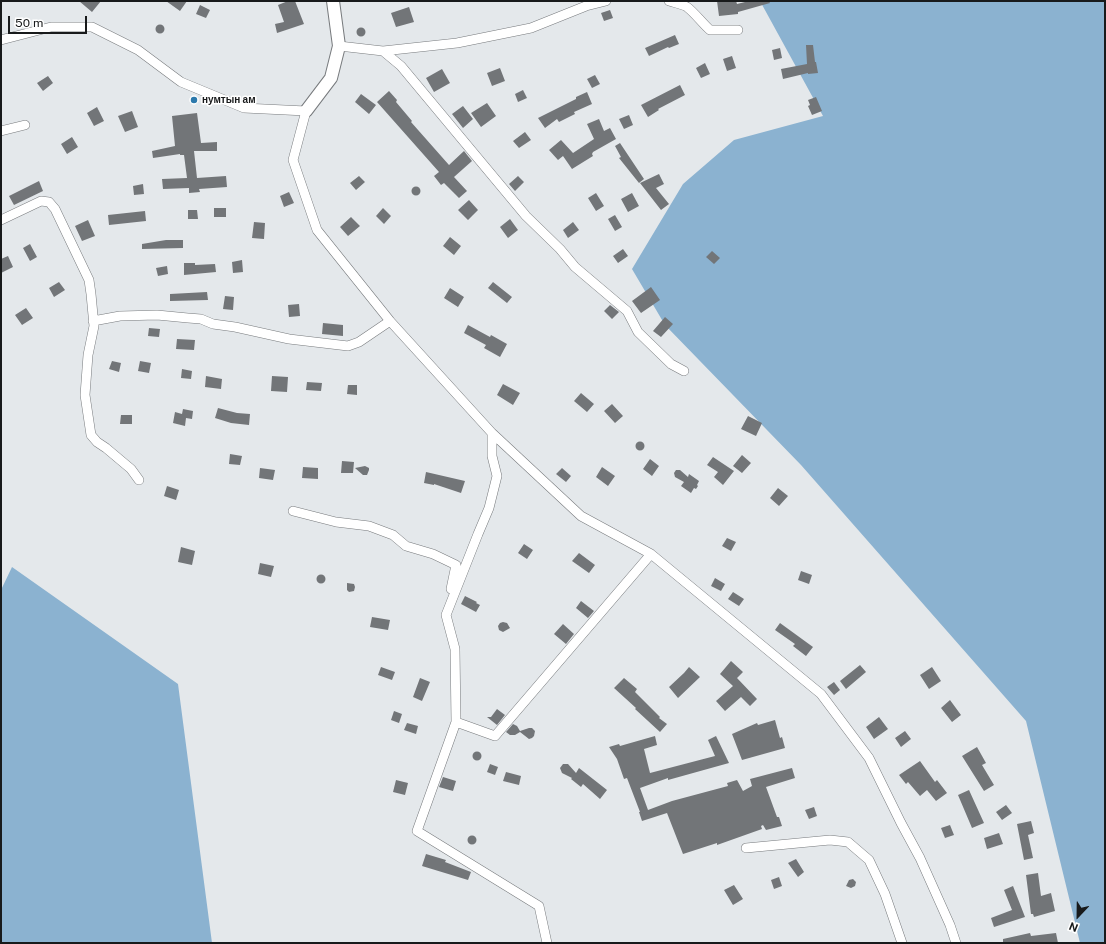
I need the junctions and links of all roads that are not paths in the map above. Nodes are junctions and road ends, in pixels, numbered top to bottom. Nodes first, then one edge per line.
1 (333, 1) edge
2 (606, 1) edge
3 (669, 1) edge
4 (738, 30) dead end
5 (1, 40) edge
6 (339, 46) junction
7 (383, 51) junction
8 (306, 111) junction
9 (24, 125) dead end
10 (1, 131) edge
11 (1, 220) edge
12 (93, 321) junction
13 (390, 321) junction
14 (684, 371) dead end
15 (492, 433) junction
16 (139, 480) dead end
17 (293, 511) dead end
18 (651, 554) junction
19 (446, 615) junction
20 (456, 722) junction
21 (746, 848) dead end
22 (547, 943) edge
23 (902, 943) edge
24 (956, 943) edge

1 - 6 main road
2 - 7 street
3 - 4 street
5 - 8 street
6 - 7 street
6 - 8 main road
7 - 14 street
8 - 13 street
9 - 10 street
11 - 12 street
12 - 13 street
12 - 16 street
13 - 15 street
15 - 18 street
15 - 19 street
17 - 19 street
18 - 20 street
18 - 24 street
19 - 20 street
20 - 22 street
21 - 23 street

